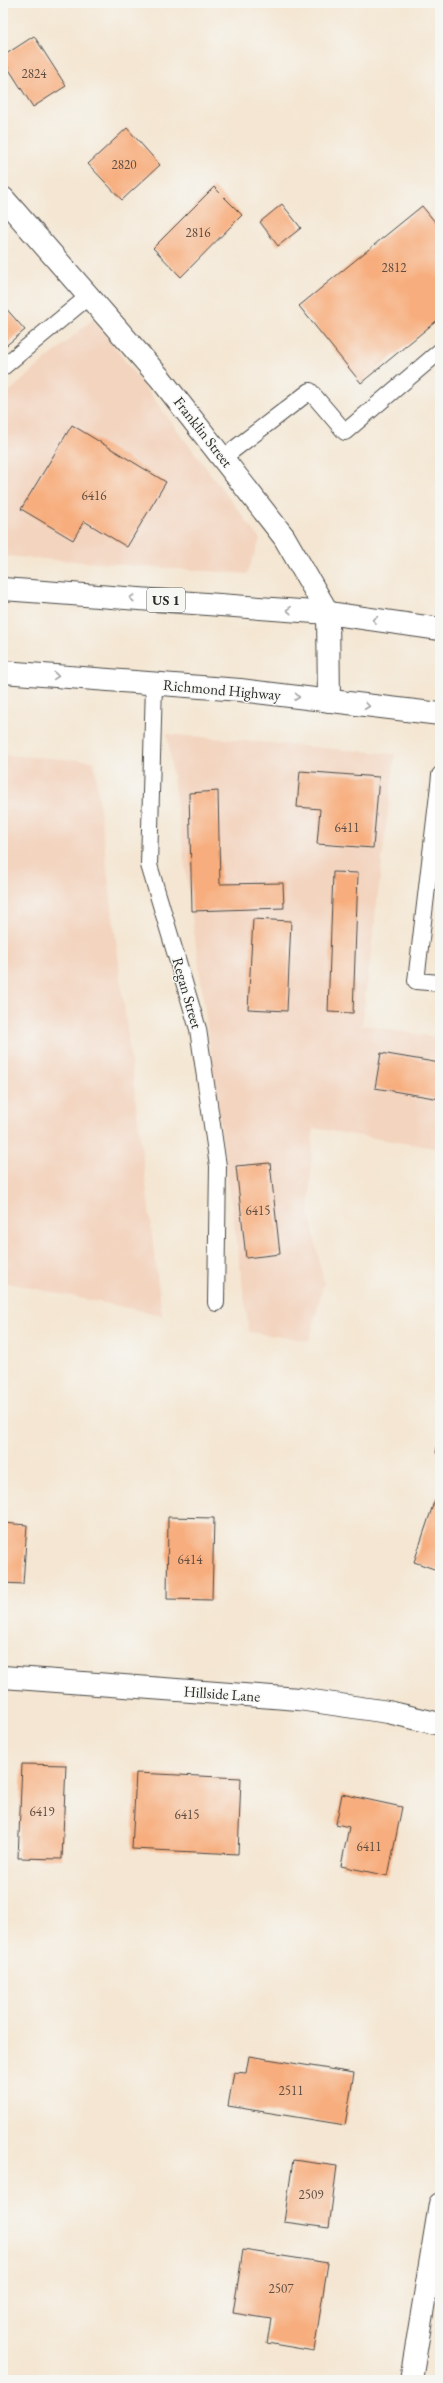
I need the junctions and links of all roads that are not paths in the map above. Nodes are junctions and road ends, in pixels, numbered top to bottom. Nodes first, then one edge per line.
1 (3, 198) edge
2 (89, 296) junction
3 (440, 351) edge
4 (3, 367) edge
5 (224, 458) junction
6 (3, 589) edge
7 (328, 613) junction
8 (440, 629) edge
9 (3, 672) edge
10 (154, 684) junction
11 (329, 701) junction
12 (440, 714) edge
13 (440, 775) edge
14 (439, 794) edge
15 (440, 983) edge
16 (216, 1303) dead end
17 (3, 1676) edge
18 (440, 1724) edge
19 (440, 2204) edge
20 (411, 2380) edge

1 - 2 main road, Franklin Street
2 - 4 lane
2 - 5 main road, Franklin Street
3 - 5 lane
5 - 7 main road, Franklin Street
7 -> 6 main road, US 1
8 -> 7 main road, US 1
7 - 11 main road, Franklin Street
9 -> 10 main road, Richmond Highway
10 -> 11 main road, Richmond Highway
10 - 16 lane, Regan Street
11 -> 12 main road, Richmond Highway
13 - 14 lane
14 - 15 lane
17 - 18 main road, Hillside Lane
19 - 20 main road

